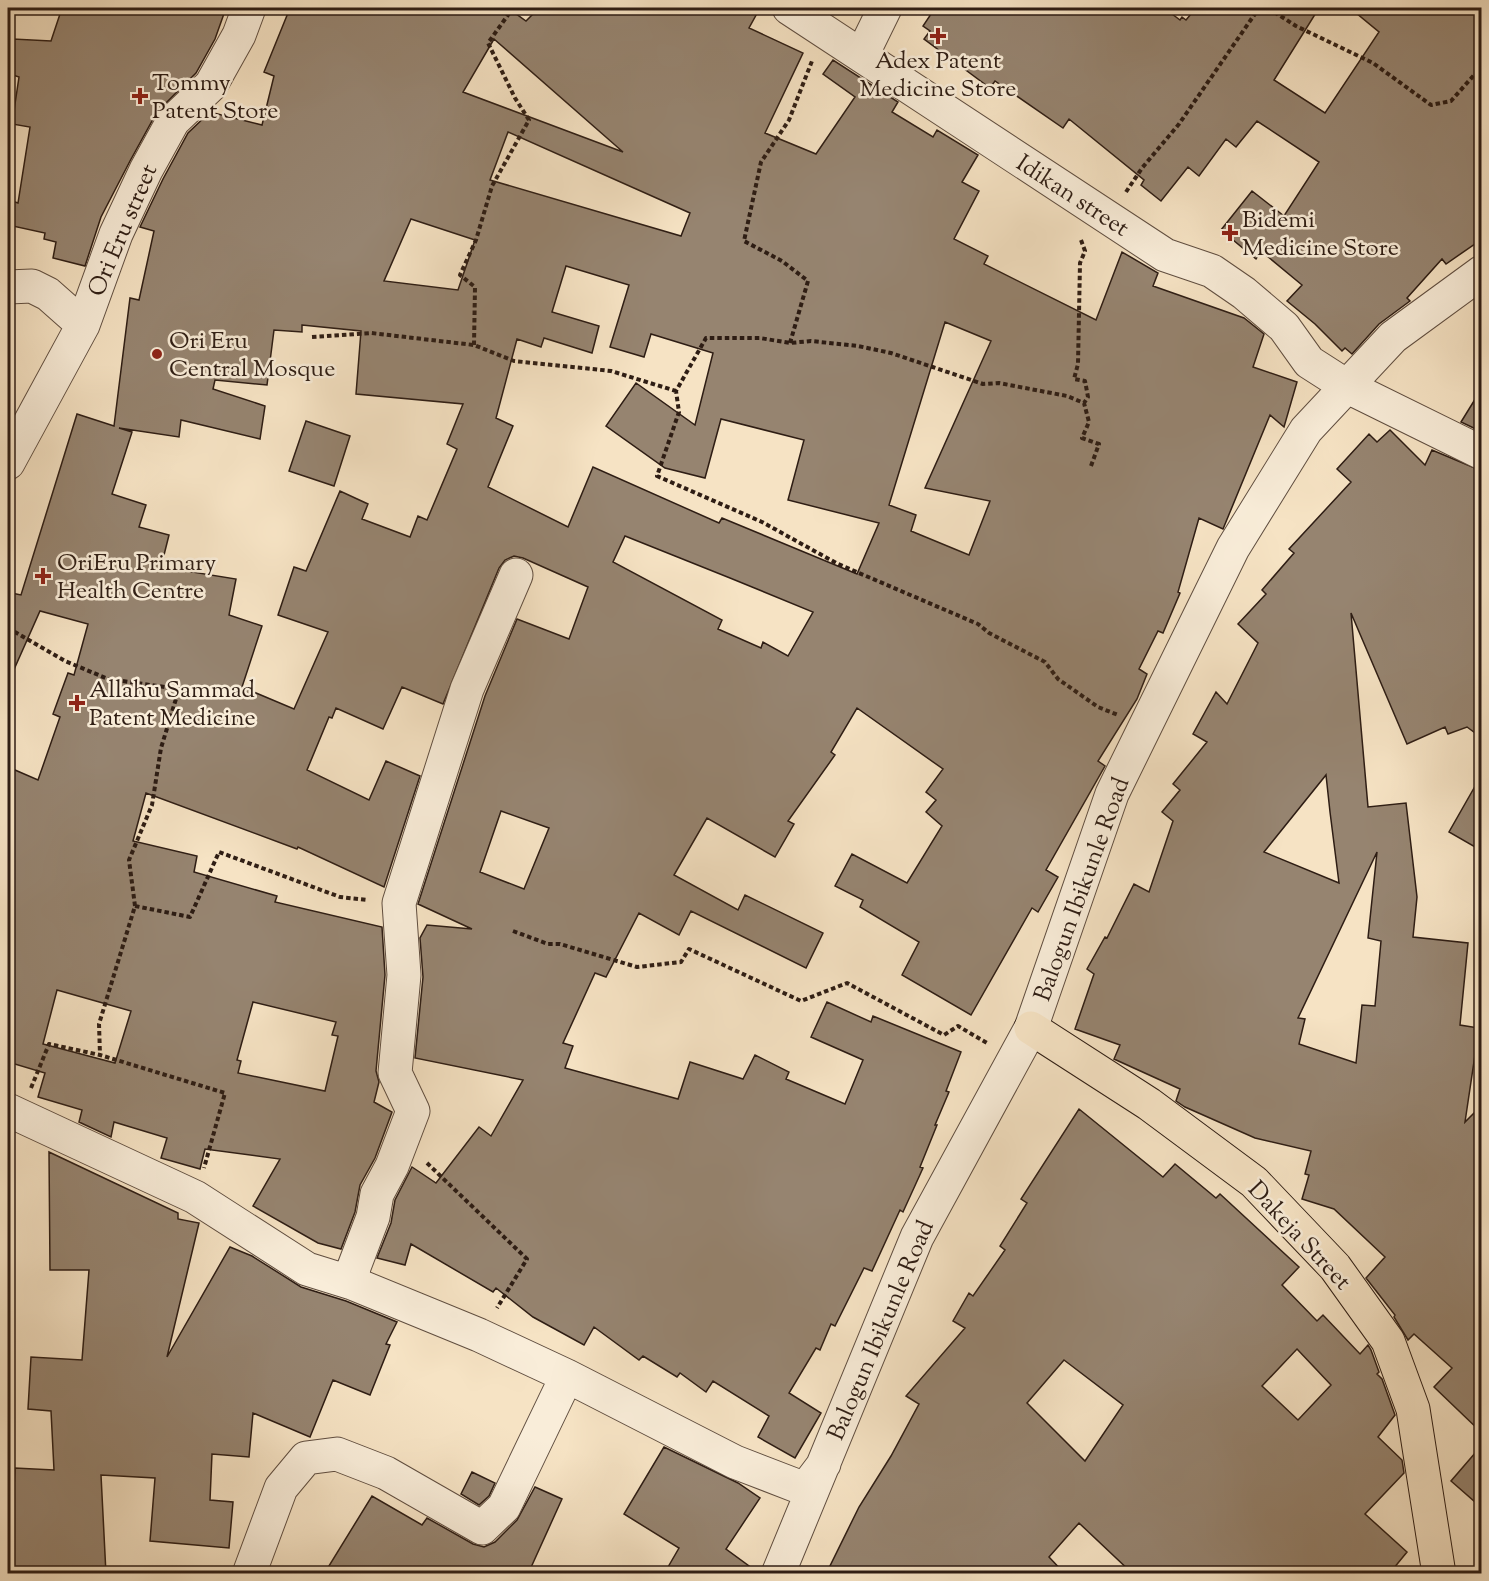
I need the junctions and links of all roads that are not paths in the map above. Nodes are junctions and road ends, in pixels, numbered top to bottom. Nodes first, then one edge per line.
1 (249, 8) edge
2 (789, 8) edge
3 (885, 8) edge
4 (862, 55) junction
5 (1482, 272) edge
6 (8, 287) edge
7 (83, 325) junction
8 (1348, 387) junction
9 (1482, 453) edge
10 (8, 463) edge
11 (516, 576) dead end
12 (1031, 1028) junction
13 (14, 1113) edge
14 (352, 1283) junction
15 (567, 1376) junction
16 (824, 1464) junction
17 (249, 1574) edge
18 (778, 1574) edge
19 (1439, 1574) edge

1 - 7 street, Ori Eru street
2 - 4 street, Idikan street
3 - 4 street
4 - 8 street, Idikan street
5 - 8 street, Balogun Ibikunle Road
6 - 7 street
7 - 10 street, Ori Eru street
8 - 9 street, Idikan street
8 - 12 street, Balogun Ibikunle Road
11 - 14 street
12 - 16 street, Balogun Ibikunle Road
12 - 19 main road, Dakeja Street
13 - 14 street
14 - 15 street
15 - 16 street
15 - 17 street
16 - 18 street, Balogun Ibikunle Road

